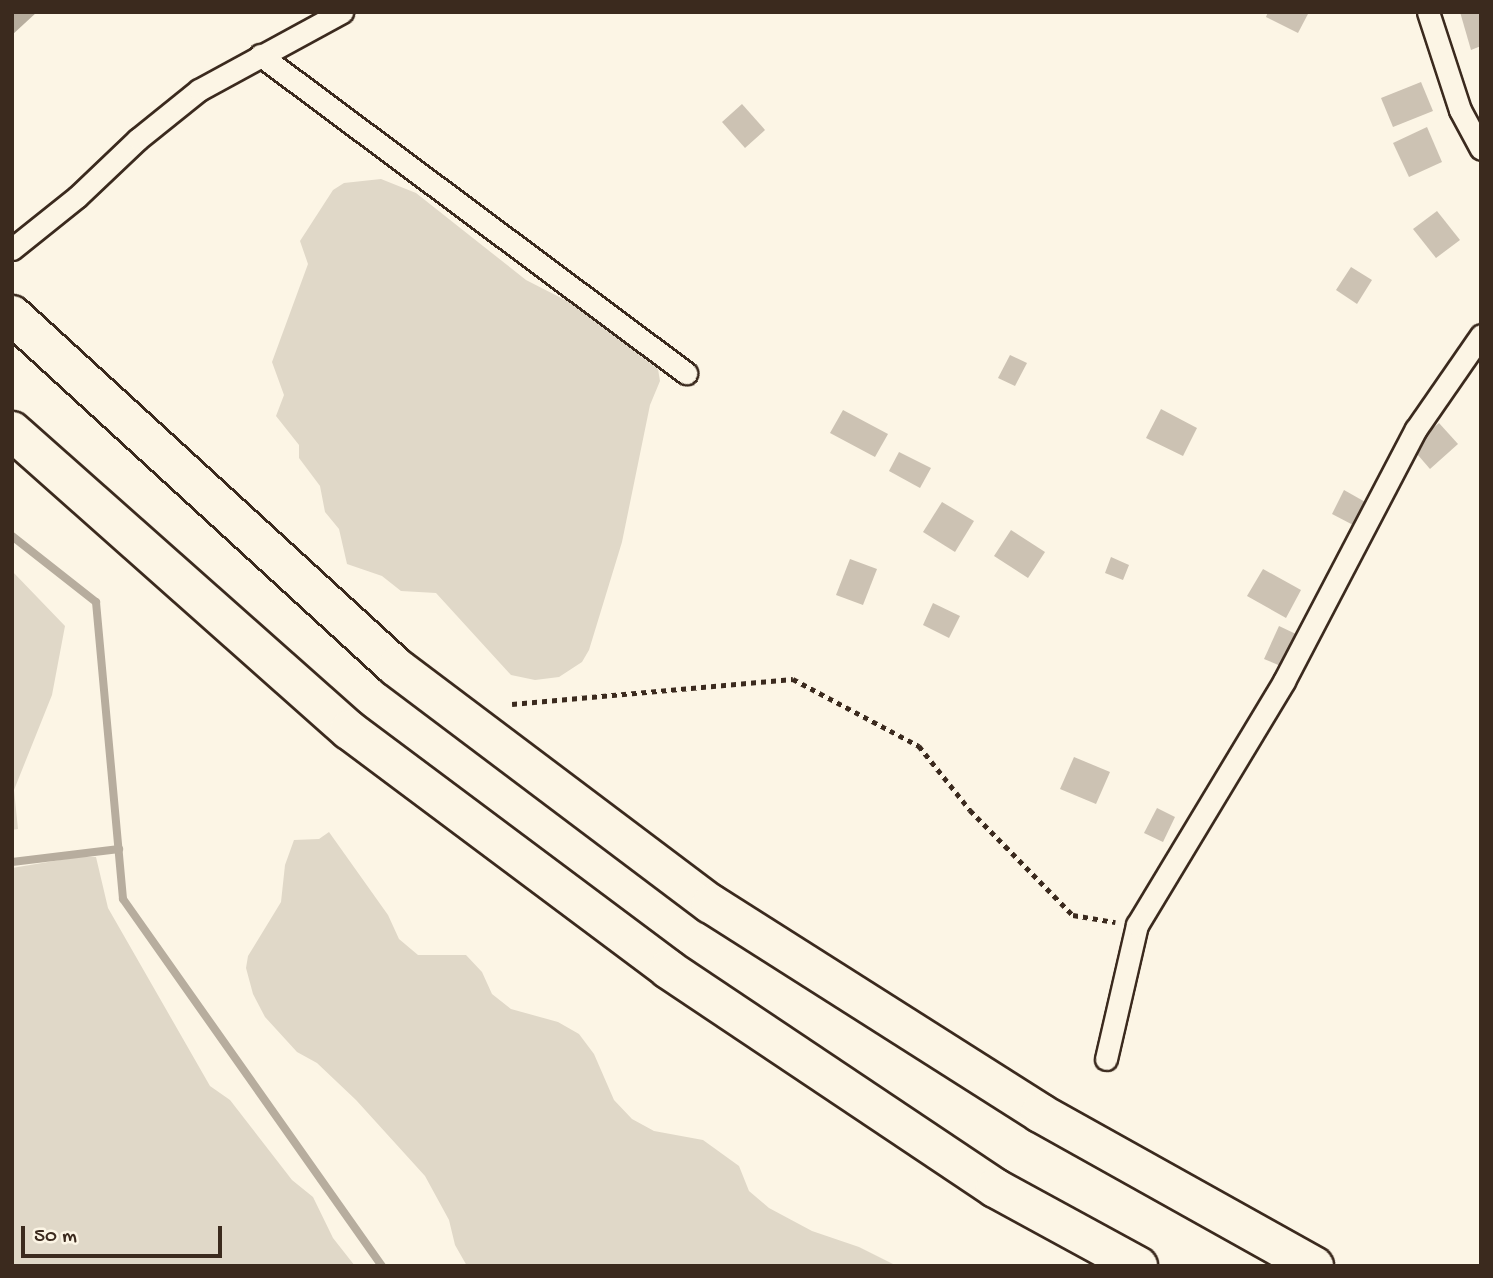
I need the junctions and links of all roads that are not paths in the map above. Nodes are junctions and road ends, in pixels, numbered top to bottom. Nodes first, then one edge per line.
1 (342, 12) edge
2 (1428, 12) edge
3 (260, 55) junction
4 (1481, 149) edge
5 (12, 249) edge
6 (12, 315) edge
7 (1481, 335) edge
8 (686, 373) dead end
9 (12, 431) edge
10 (1105, 1059) dead end
11 (1138, 1266) edge
12 (1314, 1266) edge

1 - 3 street
2 - 4 street
3 - 5 street
3 - 8 street
6 - 12 highway
7 - 10 street
9 - 11 highway

